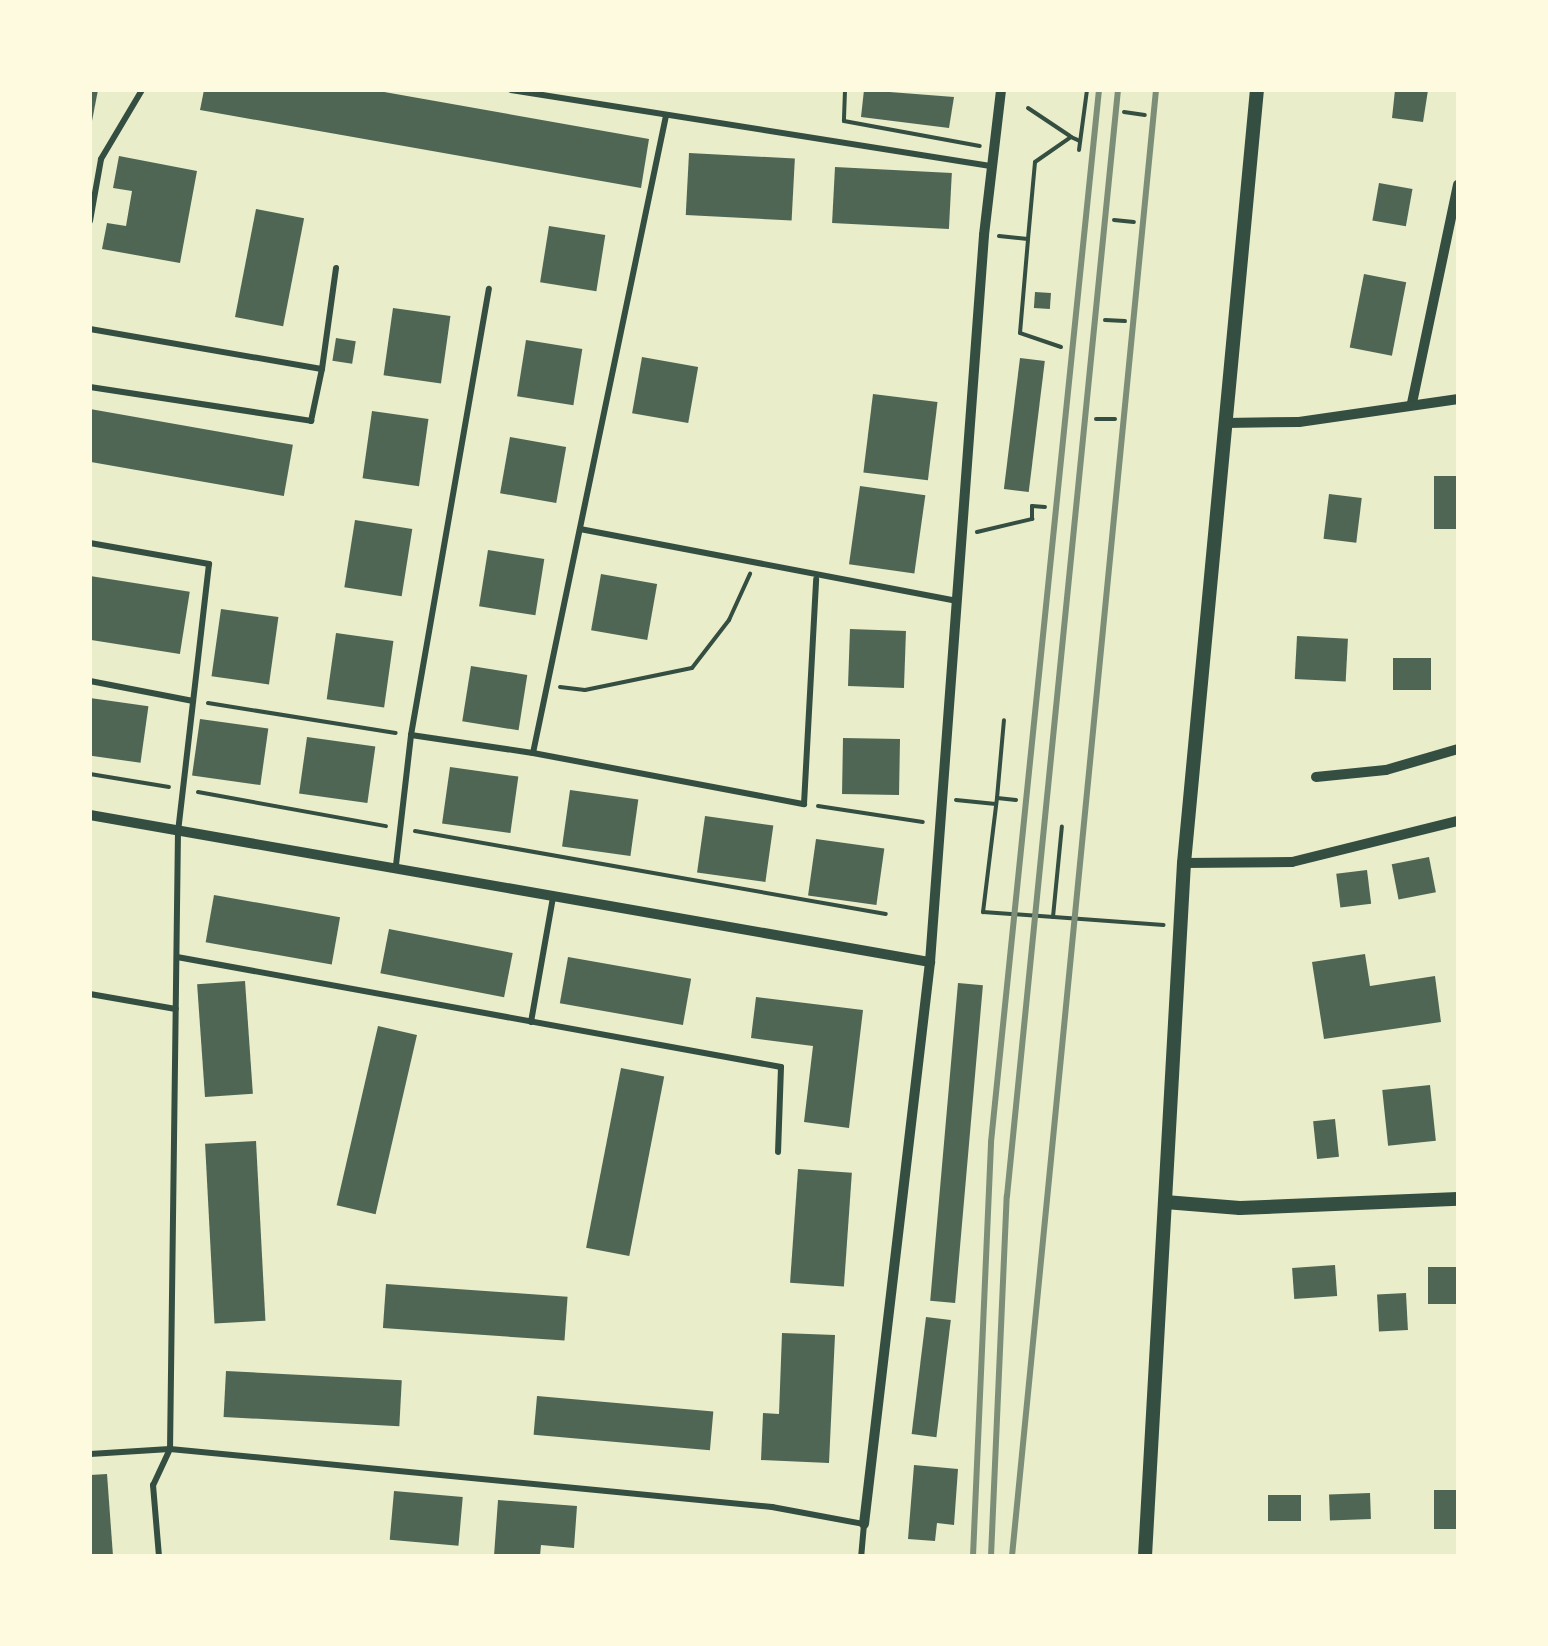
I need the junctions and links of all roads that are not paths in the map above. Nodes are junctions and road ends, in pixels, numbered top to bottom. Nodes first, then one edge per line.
1 (142, 90) edge
2 (511, 90) edge
3 (1001, 90) edge
4 (1257, 90) edge
5 (666, 116) junction
6 (992, 166) junction
7 (1458, 185) edge
8 (90, 222) edge
9 (336, 268) dead end
10 (490, 288) dead end
11 (90, 329) edge
12 (322, 369) junction
13 (90, 387) edge
14 (1458, 398) edge
15 (1412, 403) junction
16 (1226, 423) junction
17 (580, 528) junction
18 (90, 543) edge
19 (816, 578) junction
20 (958, 601) junction
21 (90, 681) edge
22 (193, 701) junction
23 (411, 735) junction
24 (1458, 748) edge
25 (533, 753) junction
26 (1316, 777) dead end
27 (90, 815) edge
28 (1458, 820) edge
29 (178, 831) junction
30 (1184, 863) junction
31 (396, 865) junction
32 (553, 896) junction
33 (177, 957) junction
34 (930, 962) junction
35 (90, 994) edge
36 (176, 1009) junction
37 (531, 1022) junction
38 (778, 1152) dead end
39 (1458, 1199) edge
40 (1165, 1202) junction
41 (170, 1450) junction
42 (90, 1454) edge
43 (864, 1524) junction
44 (159, 1556) edge
45 (862, 1556) edge
46 (1145, 1556) edge

1 - 8 lane
2 - 5 lane
3 - 6 street
4 - 16 street
5 - 6 lane
5 - 17 lane
6 - 20 street
7 - 15 street
9 - 12 lane
10 - 23 lane
11 - 12 lane
12 - 13 lane
14 - 15 street
15 - 16 street
16 - 30 street
17 - 19 lane
17 - 25 lane
18 - 22 lane
19 - 20 lane
19 - 25 lane
20 - 34 street
21 - 22 lane
22 - 29 lane
23 - 25 lane
23 - 31 lane
24 - 26 street
27 - 29 street
28 - 30 street
29 - 31 street
29 - 33 lane
30 - 40 street
31 - 32 street
32 - 34 street
32 - 37 lane
33 - 36 lane
33 - 37 lane
34 - 43 street
35 - 36 lane
36 - 41 lane
37 - 38 lane
39 - 40 street
40 - 46 street
41 - 42 lane
41 - 43 lane
41 - 44 lane
43 - 45 lane

